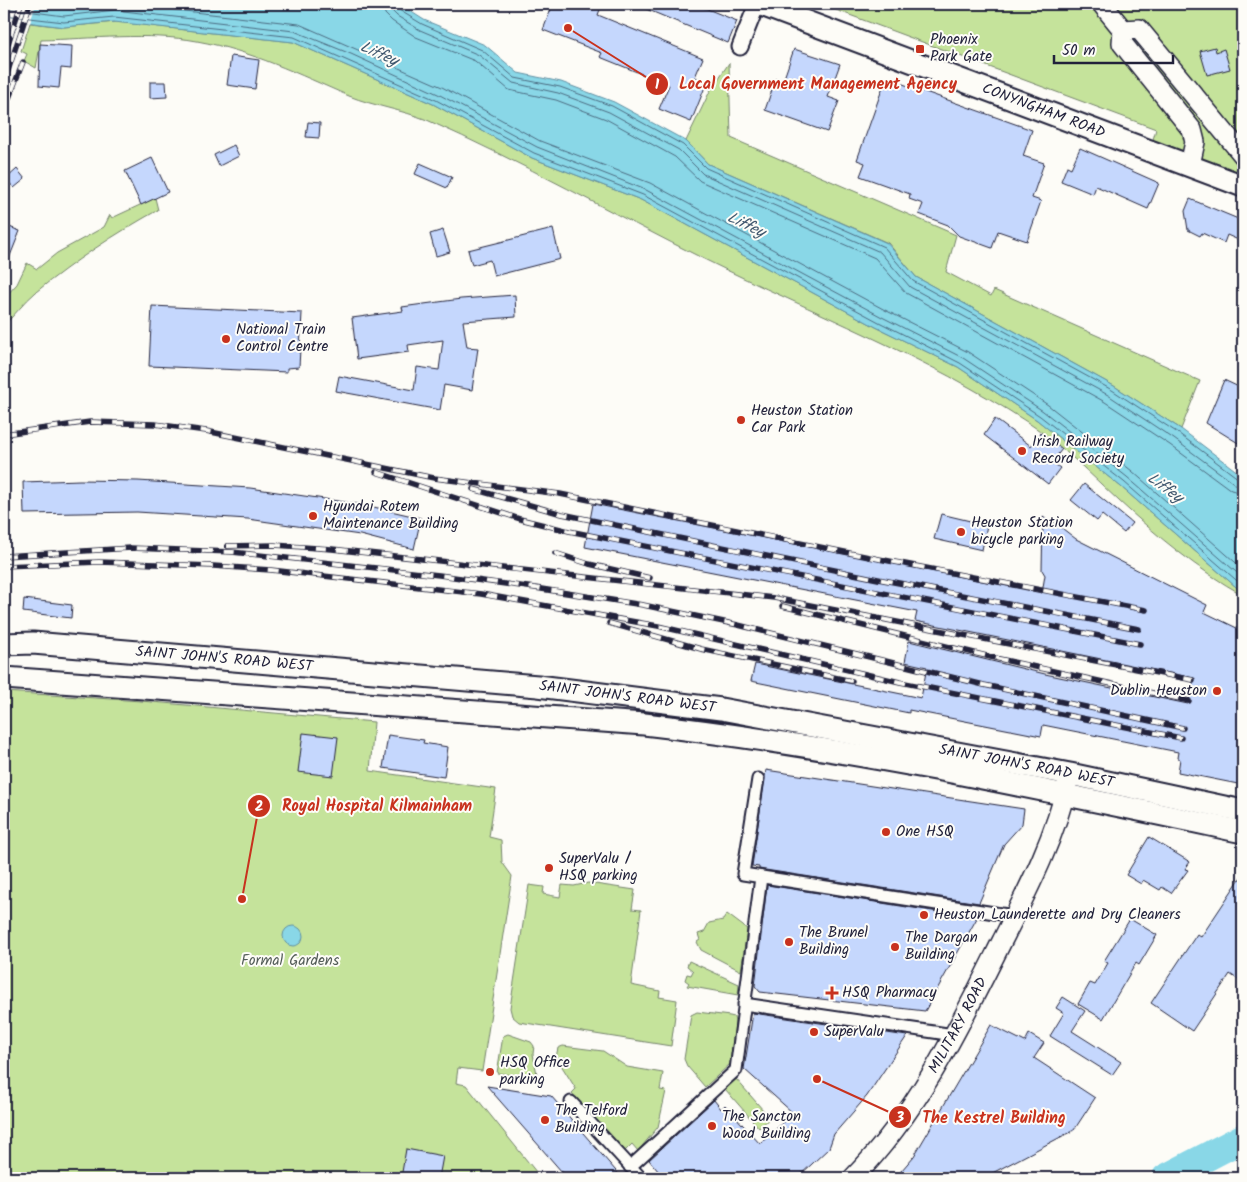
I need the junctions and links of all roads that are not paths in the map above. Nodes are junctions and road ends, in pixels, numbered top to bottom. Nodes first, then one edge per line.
1 (758, 4) edge
2 (1102, 4) edge
3 (1123, 30) junction
4 (740, 47) dead end
5 (1243, 154) edge
6 (1190, 165) junction
7 (1243, 186) edge
8 (4, 644) edge
9 (4, 678) edge
10 (758, 779) dead end
11 (1068, 783) junction
12 (1243, 811) edge
13 (1243, 832) edge
14 (761, 877) junction
15 (1014, 916) junction
16 (744, 1004) junction
17 (954, 1035) junction
18 (571, 1102) dead end
19 (630, 1167) junction
20 (641, 1178) edge
21 (853, 1178) edge

1 - 4 street
1 - 6 main road, CONYNGHAM ROAD
2 - 3 street
3 - 5 street
3 - 6 street
6 - 7 main road, CONYNGHAM ROAD
8 - 11 main road, SAINT JOHN'S ROAD WEST
9 - 11 main road, SAINT JOHN'S ROAD WEST
10 - 14 street
11 - 12 main road, SAINT JOHN'S ROAD WEST
11 - 13 main road, SAINT JOHN'S ROAD WEST
11 - 15 street, MILITARY ROAD
14 - 15 street
14 - 16 street
15 - 17 street, MILITARY ROAD
16 - 17 street
16 - 19 street
17 - 21 street, MILITARY ROAD
18 - 19 street
19 - 20 street

